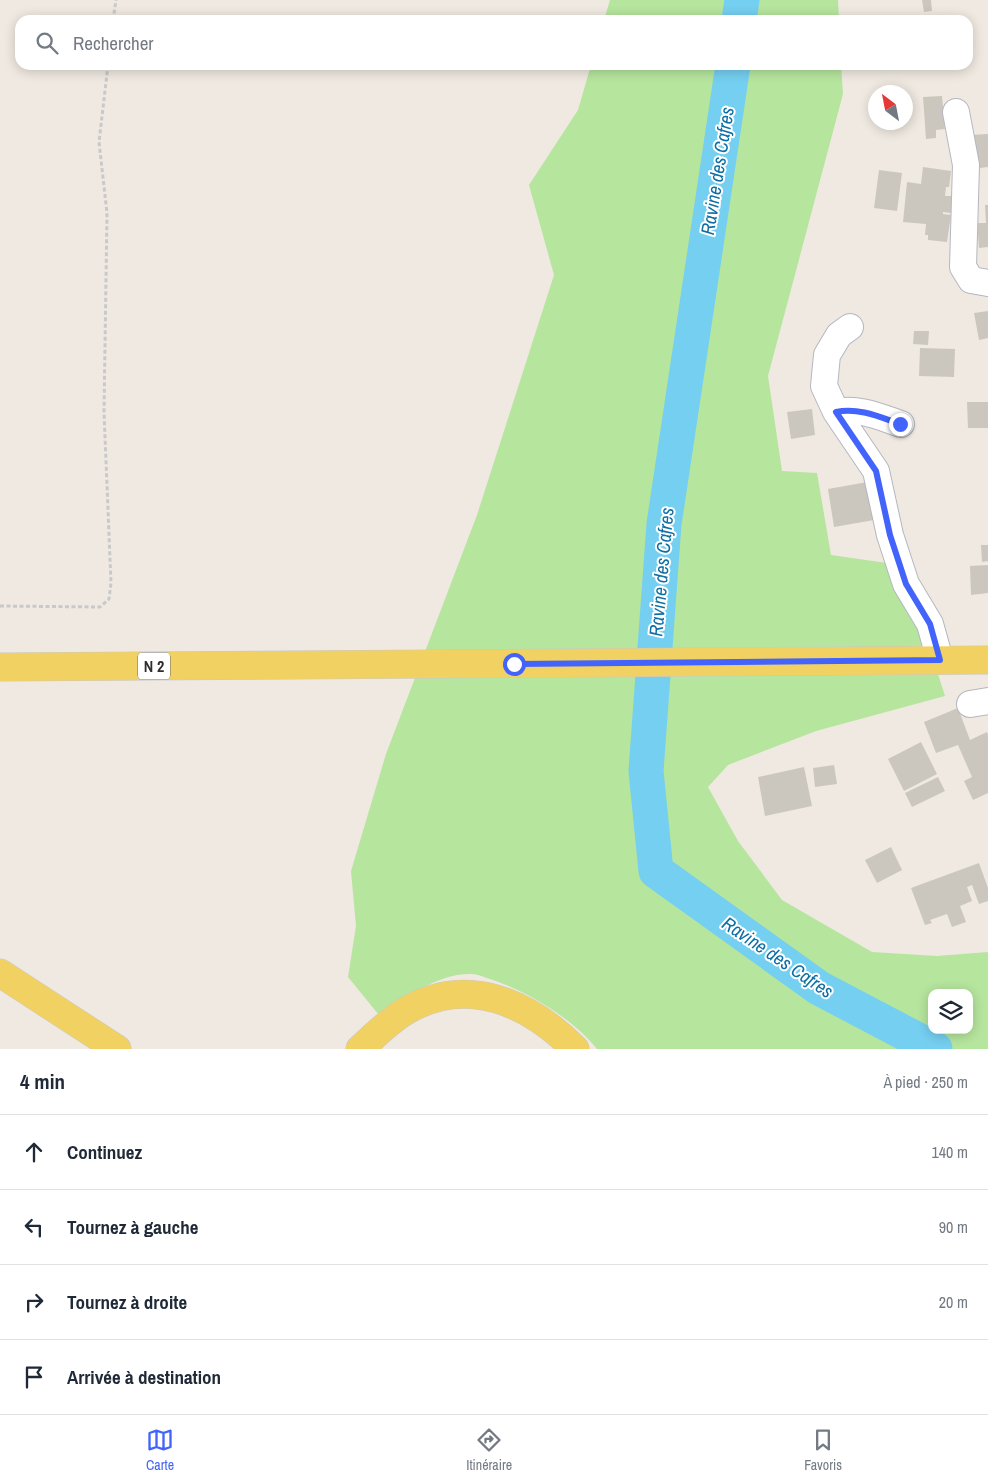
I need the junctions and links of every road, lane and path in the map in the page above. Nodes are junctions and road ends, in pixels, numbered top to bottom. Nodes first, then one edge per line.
1 (116, 0) edge
2 (114, 15) edge
3 (107, 70) edge
4 (956, 112) dead end
5 (988, 284) edge
6 (850, 327) dead end
7 (836, 412) junction
8 (900, 424) dead end
9 (0, 606) edge
10 (940, 660) junction
11 (988, 660) edge
12 (0, 667) edge
13 (0, 973) edge
14 (117, 1049) edge
15 (360, 1049) edge
16 (575, 1049) edge

1 - 2 path
3 - 9 path
4 - 5 street
6 - 7 street
7 - 8 street
7 - 10 street
10 - 11 main road, N 2
10 - 12 main road, N 2
13 - 14 main road
15 - 16 main road

